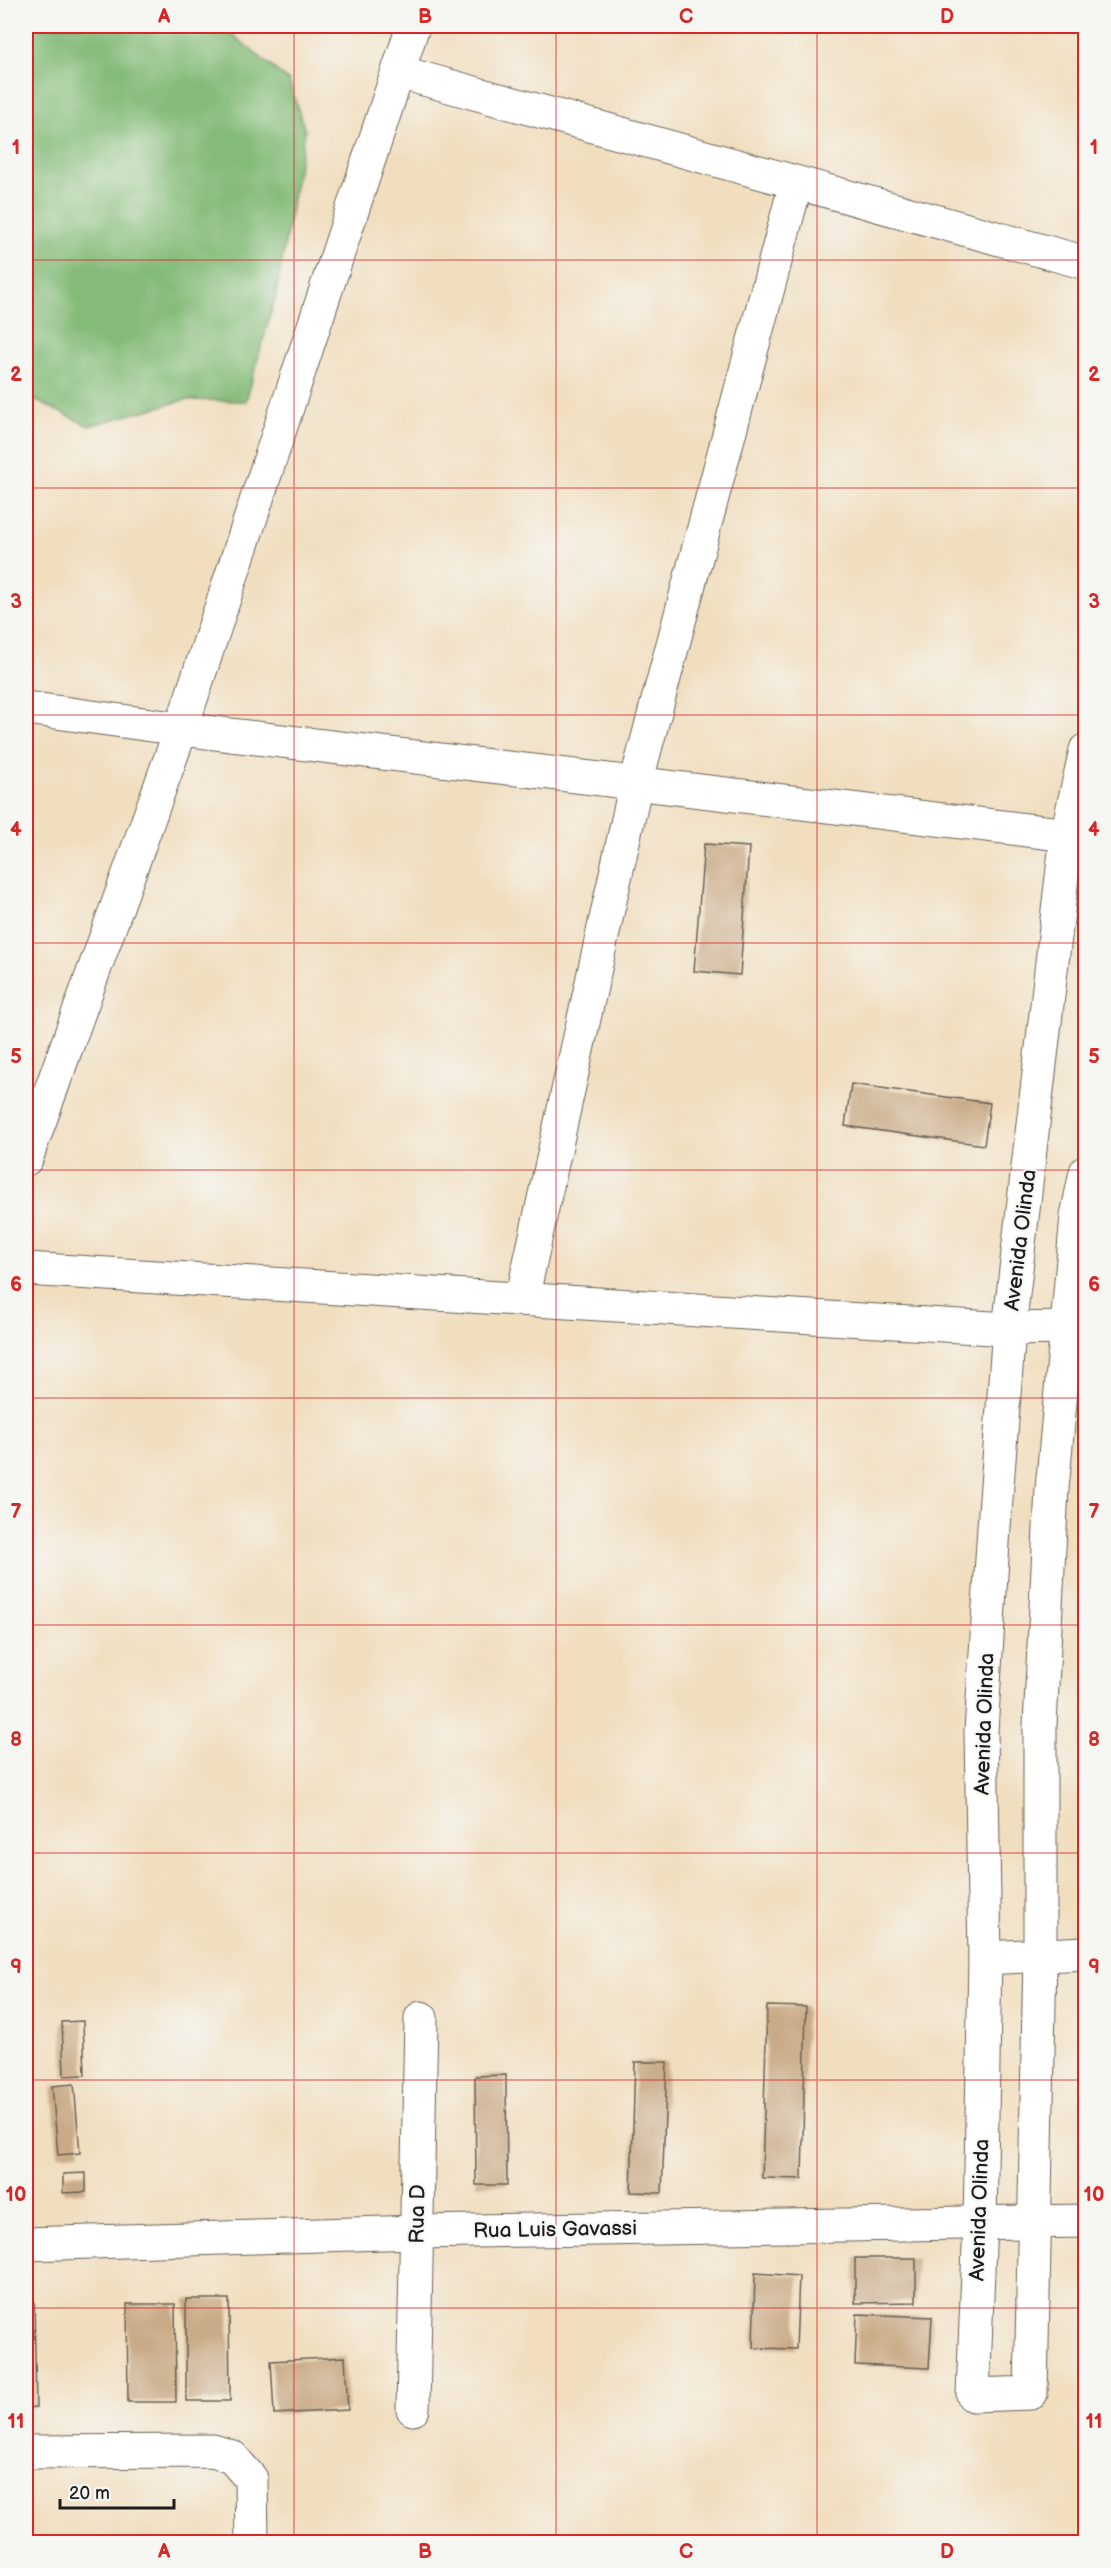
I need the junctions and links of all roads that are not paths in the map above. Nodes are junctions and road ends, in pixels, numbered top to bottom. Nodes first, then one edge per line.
1 (413, 26) edge
2 (399, 72) junction
3 (796, 183) junction
4 (1086, 263) edge
5 (26, 708) edge
6 (181, 729) junction
7 (1086, 750) edge
8 (636, 783) junction
9 (1076, 835) edge
10 (26, 1159) edge
11 (1086, 1172) edge
12 (26, 1269) edge
13 (522, 1299) junction
14 (1069, 1328) junction
15 (1009, 1329) junction
16 (1086, 1953) edge
17 (1040, 1954) junction
18 (985, 1958) junction
19 (421, 2018) dead end
20 (1086, 2221) edge
21 (980, 2222) junction
22 (1034, 2222) junction
23 (417, 2232) junction
24 (26, 2244) edge
25 (412, 2409) dead end
26 (26, 2452) edge
27 (252, 2542) edge

1 - 2 street
2 - 3 street
2 - 6 street
3 - 4 street
3 - 8 street
5 - 6 street
6 - 8 street
6 - 10 street
7 - 9 street, Avenida Olinda
8 - 9 street
8 - 13 street
9 - 15 street, Avenida Olinda
11 - 14 street, Avenida Olinda
12 - 13 street
13 - 15 street
14 - 15 street
14 - 17 street, Avenida Olinda
15 - 18 street, Avenida Olinda
16 - 17 street
17 - 18 street
17 - 22 street, Avenida Olinda
18 - 21 street, Avenida Olinda
19 - 23 street, Rua D
20 - 22 street, Rua Luis Gavassi
21 - 22 street, Rua Luis Gavassi
21 - 22 street, Avenida Olinda
21 - 23 street, Rua Luis Gavassi
23 - 24 street, Rua Luis Gavassi
23 - 25 street, Rua D
26 - 27 street

